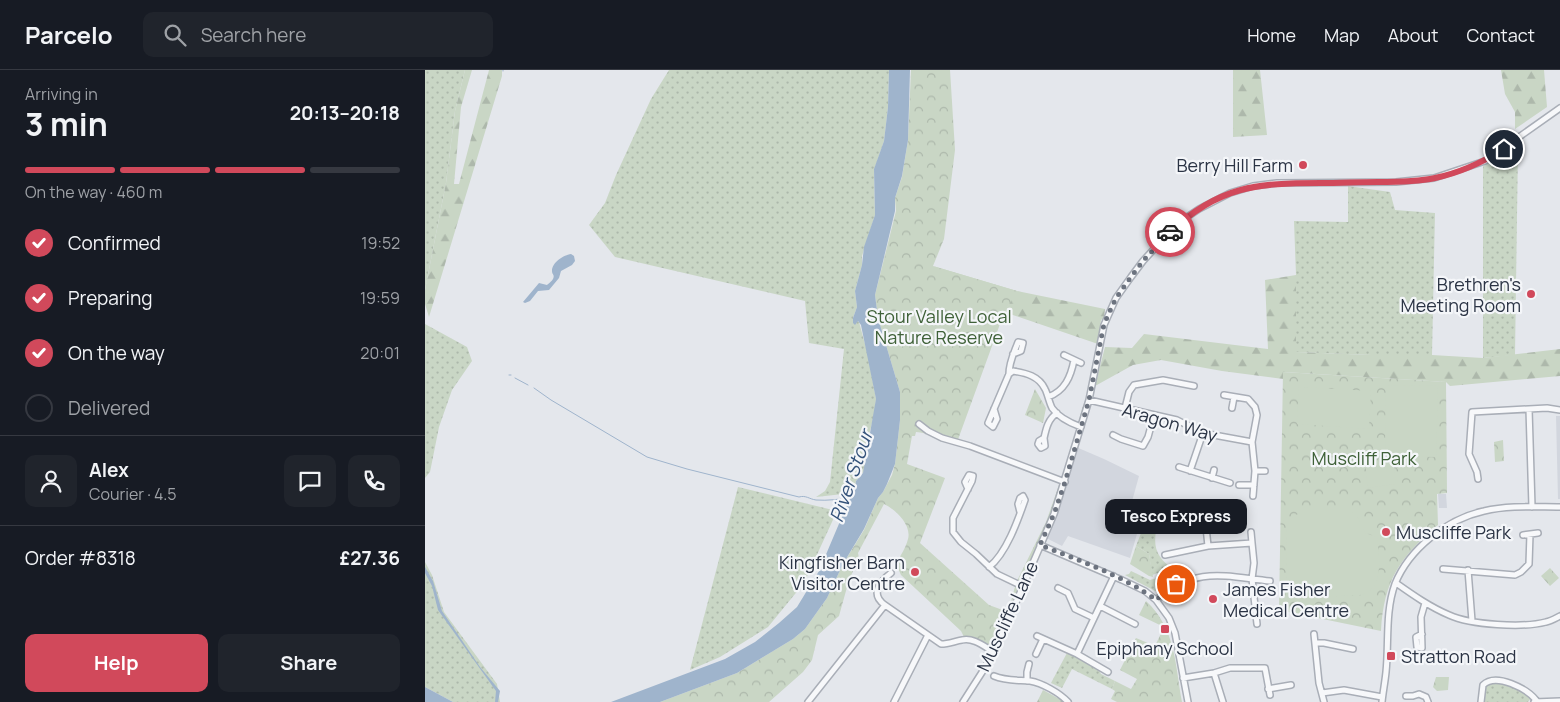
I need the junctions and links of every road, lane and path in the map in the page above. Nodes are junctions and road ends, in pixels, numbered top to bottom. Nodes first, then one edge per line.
1 (1560, 108) edge
2 (1013, 354) dead end
3 (1064, 355) dead end
4 (1074, 360) junction
5 (1081, 363) dead end
6 (1009, 374) junction
7 (1194, 386) dead end
8 (1224, 395) dead end
9 (1048, 397) junction
10 (1234, 397) junction
11 (1089, 400) junction
12 (1125, 408) junction
13 (1232, 408) dead end
14 (994, 409) dead end
15 (1529, 409) junction
16 (1560, 410) edge
17 (1057, 413) junction
18 (1154, 415) junction
19 (919, 424) dead end
20 (1081, 427) junction
21 (1203, 433) junction
22 (1113, 435) dead end
23 (1044, 438) dead end
24 (1252, 442) junction
25 (1179, 467) dead end
26 (1215, 470) dead end
27 (1190, 471) junction
28 (1255, 471) junction
29 (1265, 471) dead end
30 (1212, 478) junction
31 (1477, 479) dead end
32 (1065, 482) junction
33 (1230, 483) dead end
34 (1239, 485) dead end
35 (1254, 485) junction
36 (968, 489) dead end
37 (1253, 496) dead end
38 (1154, 505) dead end
39 (1532, 507) junction
40 (1560, 507) edge
41 (1021, 512) dead end
42 (1251, 532) dead end
43 (1537, 533) dead end
44 (1529, 534) junction
45 (1523, 535) dead end
46 (1252, 544) junction
47 (1040, 545) junction
48 (1208, 546) junction
49 (1165, 555) dead end
50 (989, 567) junction
51 (1443, 569) dead end
52 (1468, 570) junction
53 (891, 573) dead end
54 (1113, 576) junction
55 (1251, 579) junction
56 (1270, 581) dead end
57 (1396, 583) junction
58 (1022, 586) junction
59 (1058, 588) dead end
60 (1156, 600) junction
61 (1425, 603) junction
62 (885, 605) junction
63 (1100, 606) junction
64 (1094, 618) junction
65 (1559, 618) edge
66 (1472, 621) junction
67 (1135, 624) dead end
68 (1257, 624) dead end
69 (1314, 634) dead end
70 (1422, 634) dead end
71 (928, 636) junction
72 (1037, 636) dead end
73 (1043, 639) junction
74 (1315, 643) junction
75 (1353, 649) dead end
76 (994, 652) junction
77 (1036, 654) dead end
78 (1077, 654) junction
79 (1029, 664) dead end
80 (1108, 672) dead end
81 (1214, 673) junction
82 (994, 676) dead end
83 (1183, 678) junction
84 (1027, 681) junction
85 (1291, 685) dead end
86 (1268, 689) junction
87 (1322, 693) junction
88 (1270, 695) dead end
89 (1406, 696) dead end
90 (1382, 699) edge
91 (1535, 701) edge
92 (1560, 701) edge
93 (808, 702) edge
94 (894, 702) edge
95 (963, 702) edge
96 (1068, 702) edge
97 (1188, 702) edge
98 (1223, 702) edge
99 (1323, 702) edge
100 (1428, 702) edge
101 (1481, 702) edge

1 - 11 street, Muscliffe Lane
2 - 6 street
3 - 4 street
4 - 5 street
4 - 9 street
6 - 9 street
6 - 14 street
7 - 12 street
8 - 10 street
9 - 17 street
10 - 13 street
10 - 24 street
11 - 12 street, Aragon Way
11 - 20 street, Muscliffe Lane
12 - 18 street, Aragon Way
15 - 16 street
15 - 31 street
15 - 39 street
17 - 20 street
17 - 23 street
18 - 21 street, Aragon Way
18 - 22 street
19 - 32 street
20 - 32 street, Muscliffe Lane
21 - 24 street, Aragon Way
21 - 27 street
24 - 28 street
25 - 27 street
26 - 30 street
27 - 30 street
28 - 29 street
28 - 35 street
30 - 33 street
32 - 47 street, Muscliffe Lane
34 - 35 street
35 - 37 street
36 - 50 street
38 - 48 street
39 - 40 street
39 - 57 street
41 - 50 street
42 - 46 street
43 - 44 street
44 - 45 street
44 - 52 street
46 - 48 street
46 - 55 street
47 - 54 street
47 - 58 street, Muscliffe Lane
48 - 49 street
50 - 58 street
51 - 52 street
52 - 66 street
53 - 62 street
54 - 60 street
54 - 63 street
55 - 56 street
55 - 60 street
55 - 68 street
57 - 61 street
57 - 90 street
58 - 76 street, Muscliffe Lane
59 - 64 street
60 - 83 street
61 - 66 street
61 - 70 street
62 - 71 street
62 - 93 street
63 - 64 street
63 - 67 street
64 - 78 street
65 - 66 street
69 - 74 street
71 - 76 street
71 - 94 street
72 - 73 street
73 - 77 street
73 - 78 street
74 - 75 street
74 - 87 street
76 - 95 street, Muscliffe Lane
78 - 80 street
79 - 84 street
81 - 83 street
81 - 86 street
81 - 98 street
82 - 84 street
83 - 97 street
84 - 96 street
85 - 86 street
86 - 88 street
87 - 90 street
87 - 99 street
89 - 100 street
91 - 92 street
91 - 101 street

